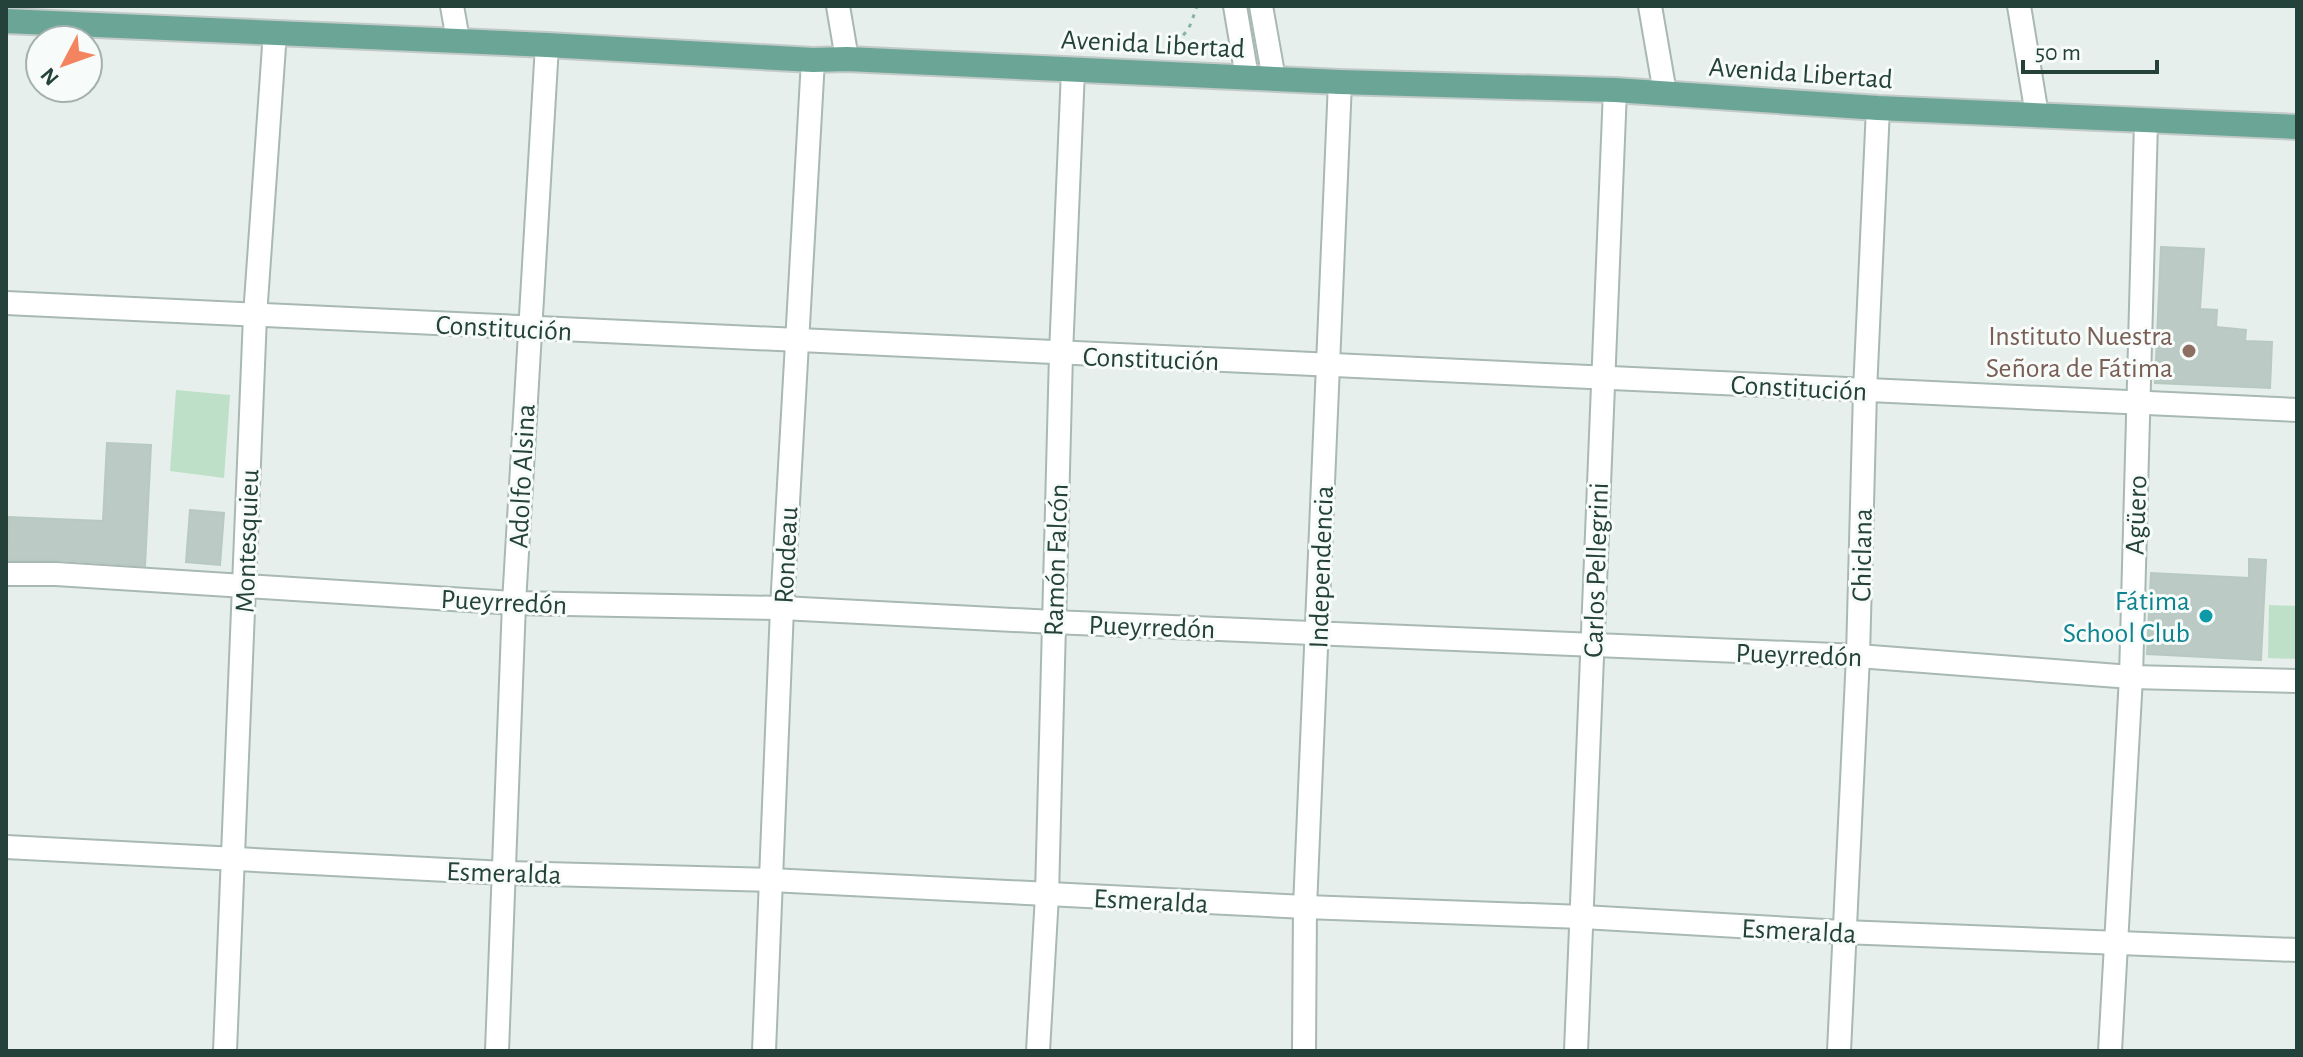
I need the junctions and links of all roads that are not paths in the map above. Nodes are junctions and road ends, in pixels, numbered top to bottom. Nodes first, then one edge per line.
1 (452, 6) edge
2 (838, 6) edge
3 (1235, 6) edge
4 (1261, 6) edge
5 (1650, 6) edge
6 (2019, 6) edge
7 (6, 21) edge
8 (275, 32) junction
9 (458, 40) junction
10 (547, 45) junction
11 (847, 59) junction
12 (813, 60) junction
13 (1073, 70) junction
14 (1247, 77) junction
15 (1274, 79) junction
16 (1340, 82) junction
17 (1615, 90) junction
18 (1665, 93) junction
19 (1878, 108) junction
20 (2037, 115) junction
21 (2146, 122) junction
22 (2297, 127) edge
23 (6, 303) edge
24 (255, 316) junction
25 (529, 328) junction
26 (796, 342) junction
27 (1061, 354) junction
28 (1327, 365) junction
29 (1602, 378) junction
30 (1865, 391) junction
31 (2139, 401) junction
32 (2297, 410) edge
33 (6, 574) edge
34 (244, 586) junction
35 (514, 603) junction
36 (782, 608) junction
37 (1053, 622) junction
38 (1317, 633) junction
39 (1592, 646) junction
40 (1858, 656) junction
41 (2131, 677) junction
42 (2297, 681) edge
43 (6, 847) edge
44 (233, 858) junction
45 (505, 873) junction
46 (771, 880) junction
47 (1047, 895) junction
48 (1305, 907) junction
49 (1583, 917) junction
50 (1843, 932) junction
51 (2116, 943) junction
52 (2297, 950) edge
53 (225, 1051) edge
54 (497, 1051) edge
55 (764, 1051) edge
56 (1038, 1051) edge
57 (1304, 1051) edge
58 (1576, 1051) edge
59 (1839, 1051) edge
60 (2110, 1051) edge

1 - 9 street
2 - 11 street
3 - 14 street
4 - 15 street
5 - 18 street
6 - 20 street
7 - 8 main road, Avenida Libertad
8 - 9 main road, Avenida Libertad
8 - 24 street, Montesquieu
9 - 10 main road, Avenida Libertad
10 - 12 main road, Avenida Libertad
10 - 25 street, Adolfo Alsina
11 - 12 main road, Avenida Libertad
11 - 13 main road, Avenida Libertad
12 - 26 street, Rondeau
13 - 14 main road, Avenida Libertad
13 - 27 street, Ramón Falcón
14 - 15 main road, Avenida Libertad
15 - 16 main road, Avenida Libertad
16 - 17 main road, Avenida Libertad
16 - 28 street, Independencia
17 - 18 main road, Avenida Libertad
17 - 29 street, Carlos Pellegrini
18 - 19 main road, Avenida Libertad
19 - 20 main road, Avenida Libertad
19 - 30 street, Chiclana
20 - 21 main road, Avenida Libertad
21 - 22 main road, Avenida Libertad
21 - 31 street, Agüero
23 - 24 street, Constitución
24 - 25 street, Constitución
24 - 34 street, Montesquieu
25 - 26 street, Constitución
25 - 35 street, Adolfo Alsina
26 - 27 street, Constitución
26 - 36 street, Rondeau
27 - 28 street, Constitución
27 - 37 street, Ramón Falcón
28 - 29 street, Constitución
28 - 38 street, Independencia
29 - 30 street, Constitución
29 - 39 street, Carlos Pellegrini
30 - 31 street, Constitución
30 - 40 street, Chiclana
31 - 32 street, Constitución
31 - 41 street, Agüero
33 - 34 street, Pueyrredón
34 - 35 street, Pueyrredón
34 - 44 street, Montesquieu
35 - 36 street, Pueyrredón
35 - 45 street, Adolfo Alsina
36 - 37 street, Pueyrredón
36 - 46 street, Rondeau
37 - 38 street, Pueyrredón
37 - 47 street, Ramón Falcón
38 - 39 street, Pueyrredón
38 - 48 street, Independencia
39 - 40 street, Pueyrredón
39 - 49 street, Carlos Pellegrini
40 - 41 street, Pueyrredón
40 - 50 street, Chiclana
41 - 42 street, Pueyrredón
41 - 51 street, Agüero
43 - 44 street, Esmeralda
44 - 45 street, Esmeralda
44 - 53 street, Montesquieu
45 - 46 street, Esmeralda
45 - 54 street, Adolfo Alsina
46 - 47 street, Esmeralda
46 - 55 street, Rondeau
47 - 48 street, Esmeralda
47 - 56 street, Ramón Falcón
48 - 49 street, Esmeralda
48 - 57 street, Independencia
49 - 50 street, Esmeralda
49 - 58 street, Carlos Pellegrini
50 - 51 street, Esmeralda
50 - 59 street, Chiclana
51 - 52 street, Esmeralda
51 - 60 street, Agüero

